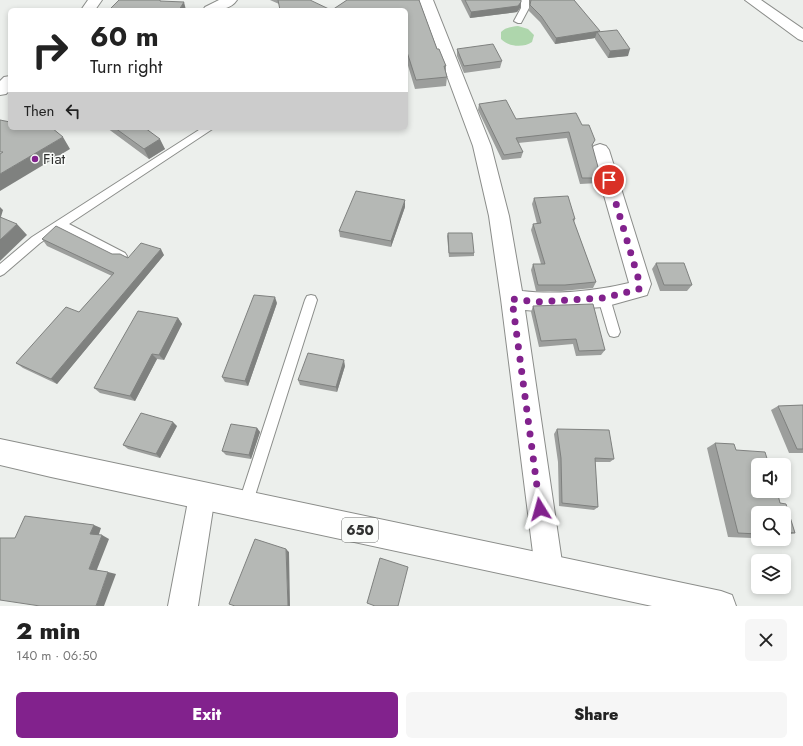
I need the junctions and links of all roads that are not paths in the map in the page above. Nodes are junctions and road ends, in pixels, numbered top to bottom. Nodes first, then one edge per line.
1 (230, 0) edge
2 (426, 0) edge
3 (525, 0) edge
4 (752, 0) edge
5 (214, 8) edge
6 (518, 21) dead end
7 (803, 36) edge
8 (8, 84) edge
9 (0, 90) edge
10 (206, 130) edge
11 (600, 150) dead end
12 (60, 224) junction
13 (121, 256) edge
14 (0, 271) edge
15 (604, 298) junction
16 (512, 299) junction
17 (311, 300) dead end
18 (614, 332) dead end
19 (0, 452) edge
20 (202, 496) junction
21 (245, 506) junction
22 (549, 569) junction
23 (183, 606) edge
24 (721, 606) edge

1 - 5 street
2 - 16 street
3 - 6 lane
4 - 7 street
8 - 9 street
10 - 12 lane
11 - 15 street
12 - 13 lane
12 - 14 lane
15 - 16 street
15 - 18 lane
16 - 22 street
17 - 21 lane
19 - 20 street, 650
20 - 21 street, 650
20 - 23 street
21 - 22 street, 650
22 - 24 street, 650

